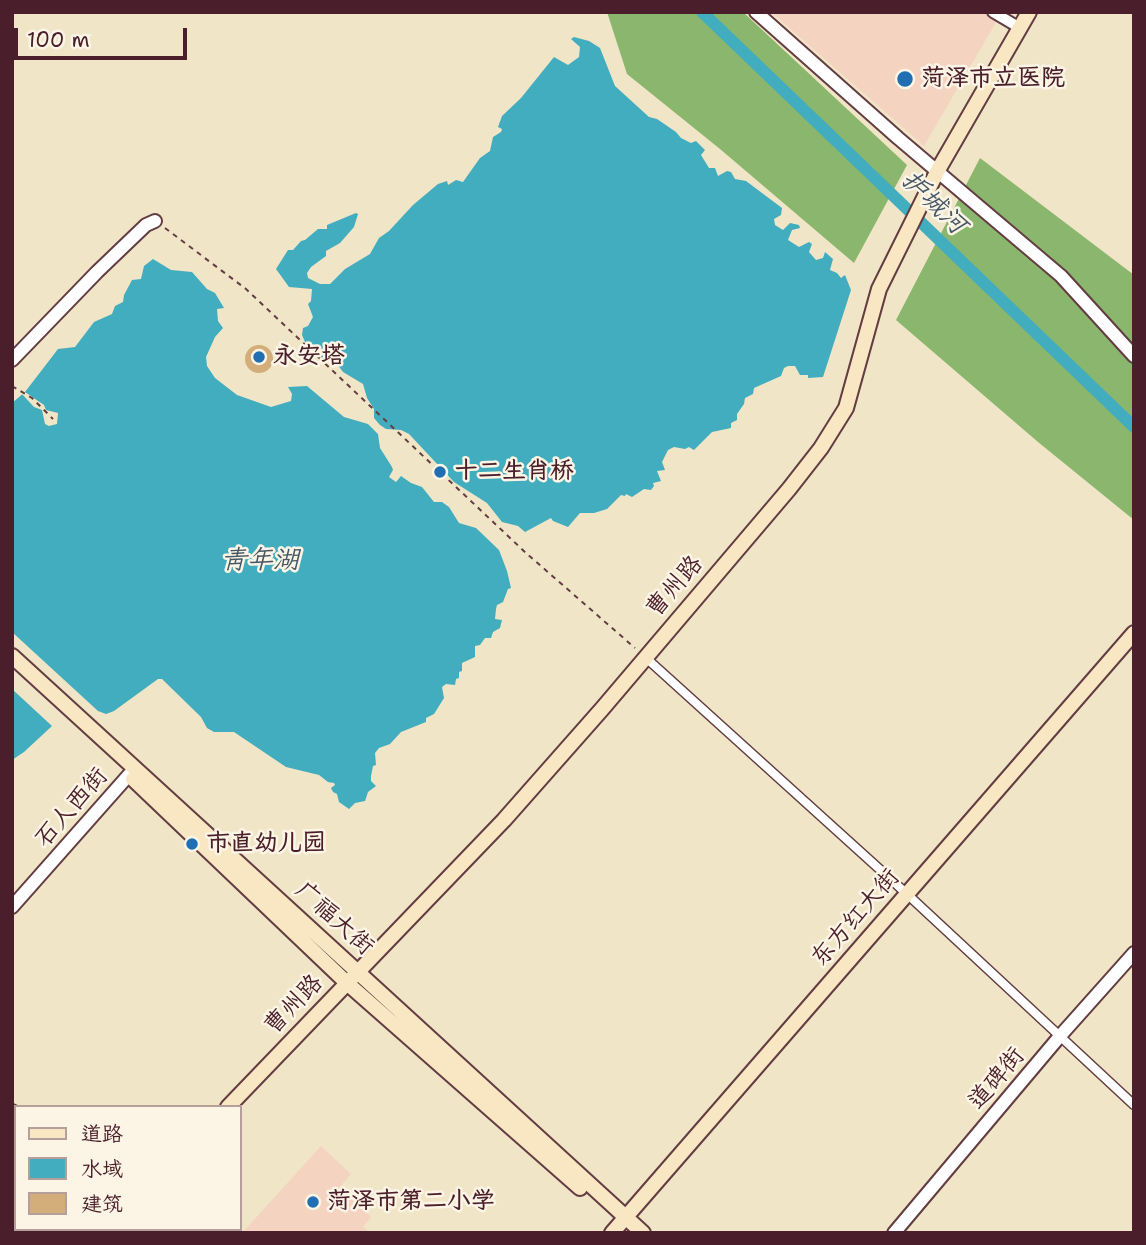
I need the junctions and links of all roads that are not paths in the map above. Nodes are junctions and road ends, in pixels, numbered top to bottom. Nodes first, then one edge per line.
1 (756, 12) edge
2 (993, 12) edge
3 (1029, 12) edge
4 (1020, 28) junction
5 (935, 175) junction
6 (155, 221) road end
7 (1134, 356) edge
8 (12, 360) edge
9 (1131, 643) edge
10 (12, 656) edge
11 (645, 657) junction
12 (12, 668) edge
13 (131, 771) junction
14 (907, 894) junction
15 (12, 907) edge
16 (1134, 953) edge
17 (358, 972) junction
18 (347, 983) junction
19 (1060, 1036) junction
20 (230, 1105) edge
21 (1134, 1105) edge
22 (625, 1217) junction
23 (612, 1233) edge
24 (643, 1233) edge
25 (894, 1233) edge

1 - 5 street
2 - 4 street
3 - 4 main road, 曹州路
4 - 5 main road, 曹州路
5 - 7 street
5 - 11 main road, 曹州路
6 - 8 street
9 - 14 main road, 东方红大街
10 - 13 main road, 广福大街
11 - 14 street
11 - 17 main road, 曹州路
12 - 13 main road, 广福大街
13 - 15 street, 石人西街
13 - 17 main road, 广福大街
13 - 18 main road, 广福大街
14 - 19 street
14 - 22 main road, 东方红大街
16 - 19 street, 道碑街
17 - 18 main road, 曹州路
17 - 22 main road, 广福大街
18 - 20 main road, 曹州路
18 - 22 main road, 广福大街
19 - 21 street
19 - 25 street, 道碑街
22 - 23 main road, 东方红大街
22 - 24 main road, 广福大街

